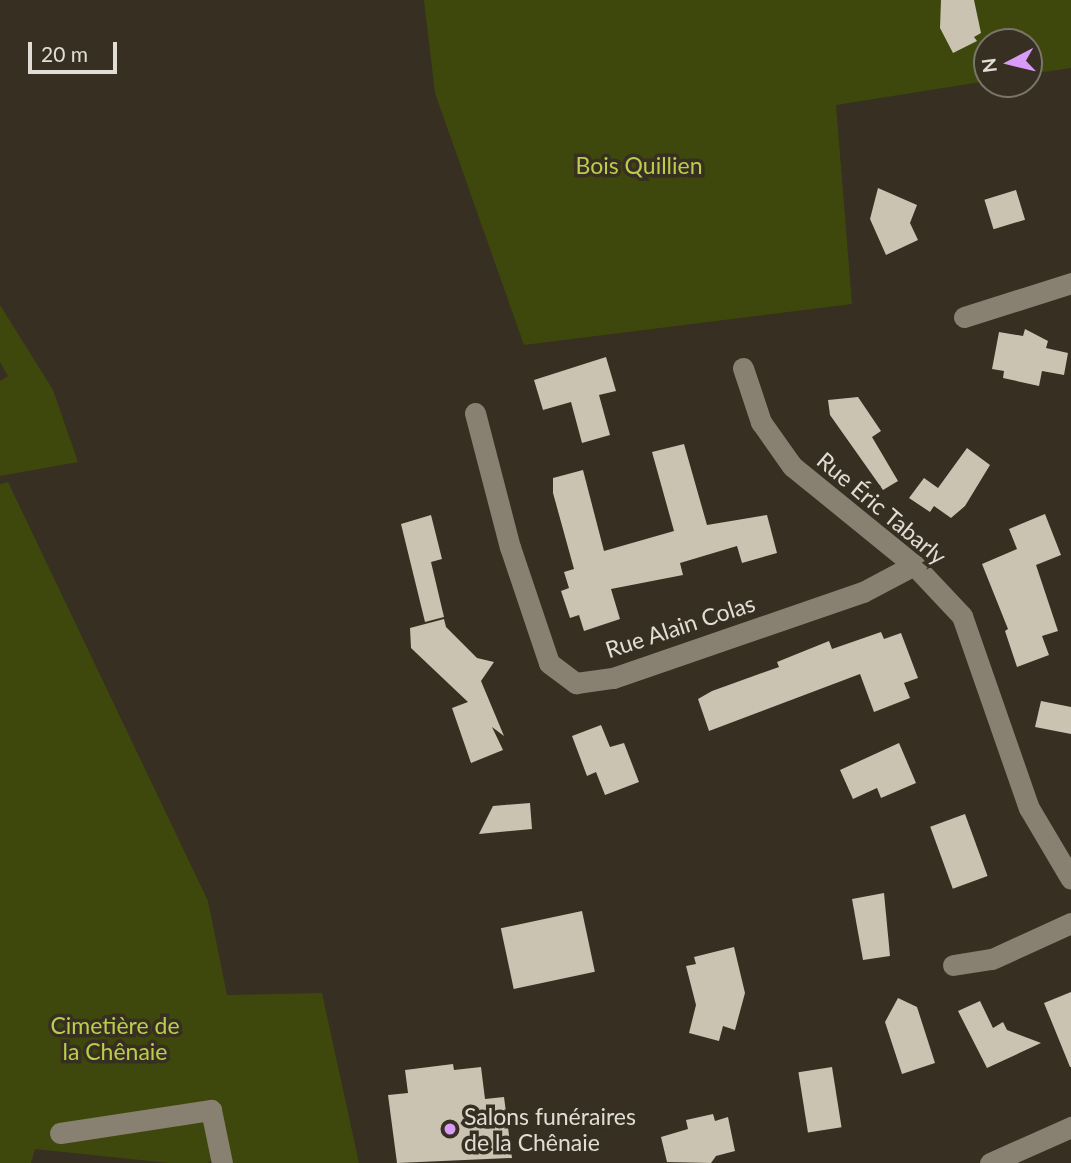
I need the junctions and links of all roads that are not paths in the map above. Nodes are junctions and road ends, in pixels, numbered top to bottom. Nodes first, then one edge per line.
1 (1071, 283) edge
2 (964, 317) dead end
3 (743, 368) dead end
4 (475, 413) dead end
5 (914, 565) junction
6 (1071, 879) edge
7 (1071, 923) edge
8 (953, 965) dead end
9 (1071, 1127) edge
10 (60, 1133) dead end
11 (222, 1163) edge
12 (990, 1163) edge

1 - 2 street
3 - 5 street, Rue Éric Tabarly
4 - 5 street, Rue Alain Colas
5 - 6 street, Rue Éric Tabarly
7 - 8 street
9 - 12 street
10 - 11 street

